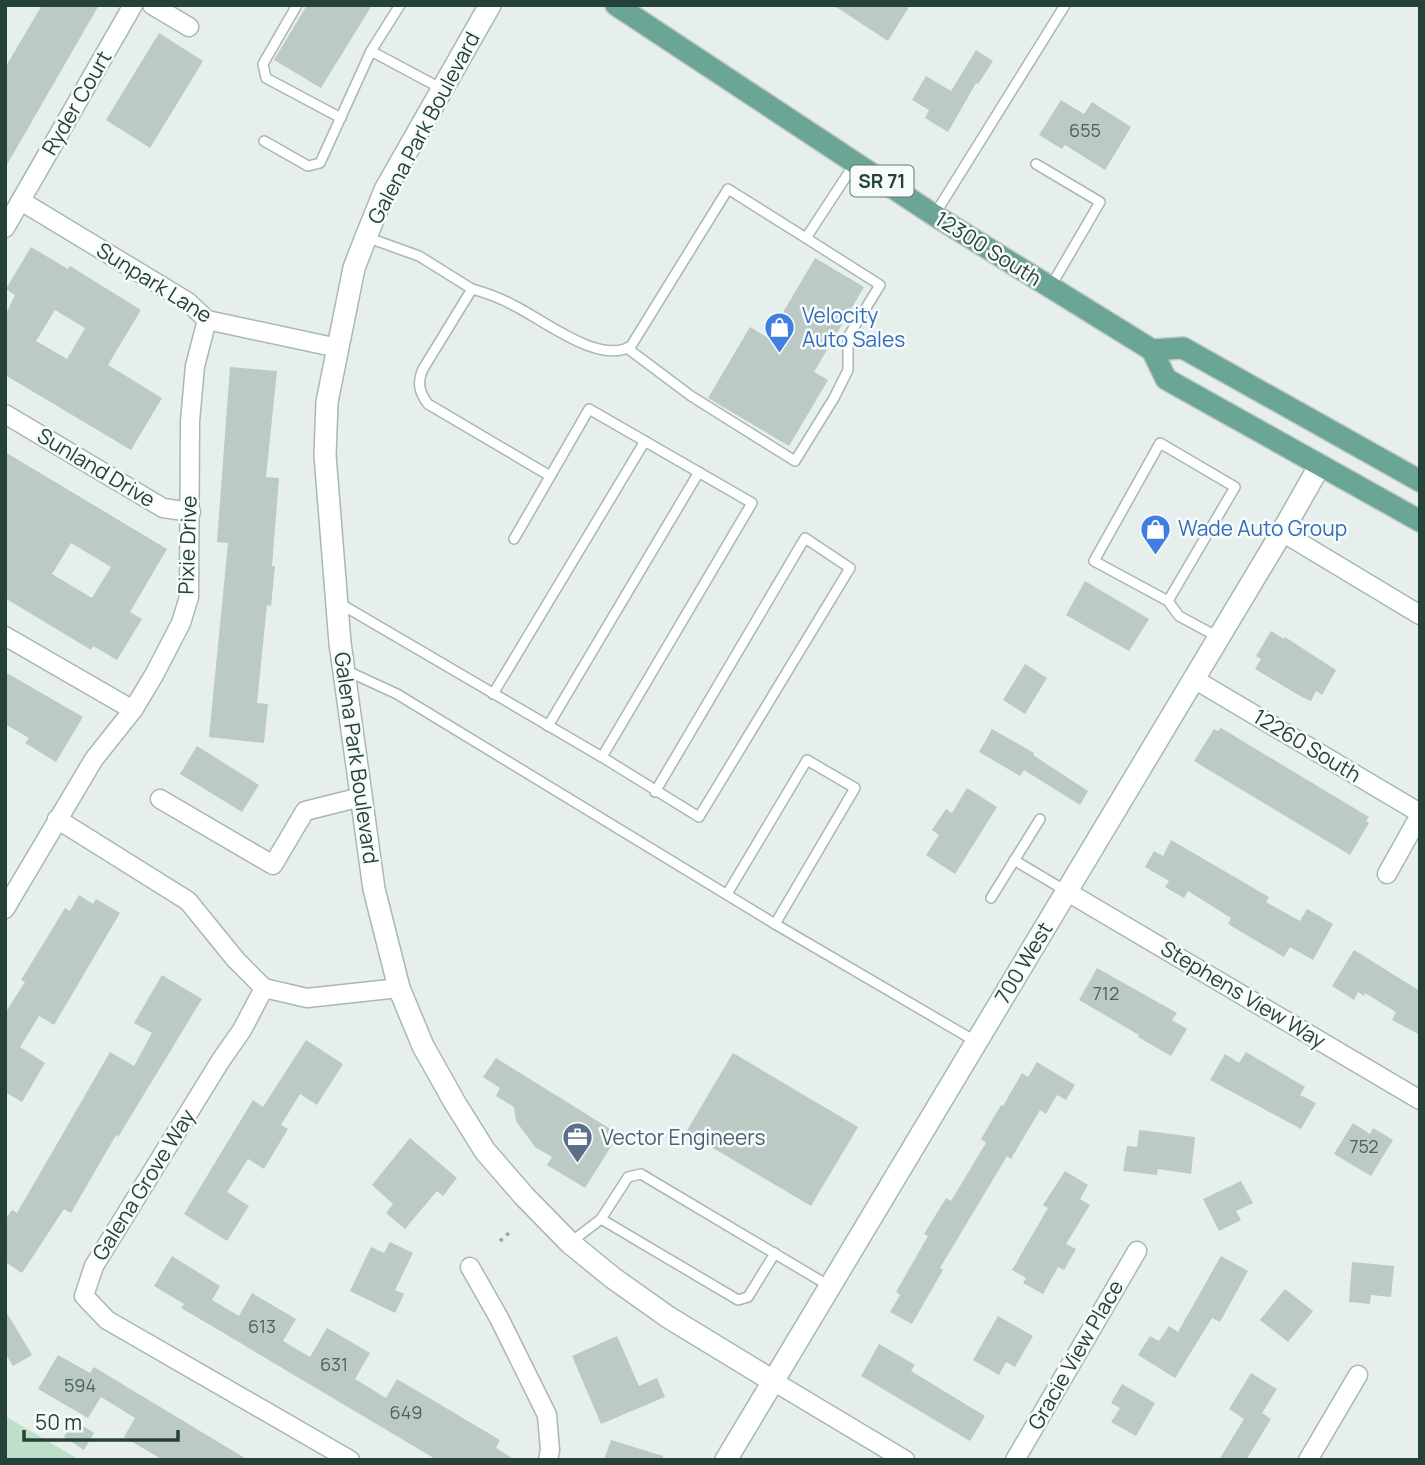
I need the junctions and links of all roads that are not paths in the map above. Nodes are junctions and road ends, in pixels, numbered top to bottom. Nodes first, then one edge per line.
1 (133, 5) edge
2 (152, 5) edge
3 (297, 5) edge
4 (400, 5) edge
5 (489, 5) edge
6 (616, 5) edge
7 (1065, 5) edge
8 (189, 27) dead end
9 (372, 51) junction
10 (442, 89) junction
11 (341, 118) junction
12 (264, 141) dead end
13 (855, 163) junction
14 (1036, 164) dead end
15 (21, 201) junction
16 (934, 215) junction
17 (5, 228) edge
18 (366, 237) junction
19 (806, 238) junction
20 (1050, 288) junction
21 (472, 289) junction
22 (207, 320) junction
23 (338, 348) junction
24 (627, 348) junction
25 (1152, 350) junction
26 (5, 414) edge
27 (645, 442) junction
28 (1320, 465) junction
29 (699, 471) junction
30 (550, 476) junction
31 (1420, 481) edge
32 (191, 512) junction
33 (1420, 521) edge
34 (1282, 532) junction
35 (514, 538) dead end
36 (1168, 601) junction
37 (337, 602) junction
38 (1420, 615) edge
39 (5, 636) edge
40 (1218, 638) junction
41 (344, 669) junction
42 (1194, 679) junction
43 (493, 694) junction
44 (133, 710) junction
45 (548, 726) junction
46 (602, 757) junction
47 (655, 792) junction
48 (361, 797) junction
49 (160, 799) dead end
50 (1420, 814) edge
51 (1040, 818) dead end
52 (57, 819) junction
53 (1014, 860) junction
54 (1387, 874) dead end
55 (1066, 891) junction
56 (727, 894) junction
57 (991, 898) dead end
58 (5, 909) edge
59 (775, 923) junction
60 (264, 988) junction
61 (399, 988) junction
62 (977, 1042) junction
63 (1420, 1100) edge
64 (601, 1219) junction
65 (570, 1243) junction
66 (1137, 1251) dead end
67 (775, 1253) junction
68 (470, 1267) dead end
69 (831, 1287) junction
70 (1359, 1375) dead end
71 (773, 1381) junction
72 (350, 1460) edge
73 (548, 1460) edge
74 (726, 1460) edge
75 (905, 1460) edge
76 (1015, 1460) edge
77 (1307, 1460) edge

1 - 15 street, Ryder Court
2 - 8 street
3 - 11 lane
4 - 9 lane
5 - 10 street, Galena Park Boulevard
6 - 13 main road, 12300 South / SR 71
7 - 16 lane
9 - 10 lane
9 - 11 lane
10 - 18 street, Galena Park Boulevard
11 - 12 lane
13 - 16 main road, 12300 South / SR 71
13 - 19 lane
14 - 20 lane
15 - 17 street, Ryder Court
15 - 22 street, Sunpark Lane
16 - 20 main road, 12300 South / SR 71
18 - 21 lane
18 - 23 street, Galena Park Boulevard
19 - 24 lane
19 - 24 lane
20 - 25 main road, 12300 South / SR 71
21 - 24 lane
21 - 30 lane
22 - 23 street, Sunpark Lane
22 - 32 street, Pixie Drive
23 - 37 street, Galena Park Boulevard
25 - 28 main road
25 - 31 main road
26 - 32 street, Sunland Drive
27 - 29 lane
27 - 30 lane
27 - 43 lane
28 - 33 main road
28 - 34 street, 700 West
29 - 45 lane
29 - 46 lane
30 - 35 lane
32 - 44 street, Pixie Drive
34 - 38 street
34 - 40 street, 700 West
36 - 36 lane
36 - 40 lane
37 - 41 street, Galena Park Boulevard
37 - 43 lane
39 - 44 street
40 - 42 street, 700 West
41 - 48 street, Galena Park Boulevard
41 - 56 lane
42 - 50 street, 12260 South
42 - 55 street, 700 West
43 - 45 lane
44 - 52 street, Pixie Drive
45 - 46 lane
46 - 47 lane
47 - 47 lane
48 - 49 street
48 - 61 street, Galena Park Boulevard
50 - 54 street
51 - 53 lane
52 - 58 street, Pixie Drive
52 - 60 street
53 - 55 lane
53 - 57 lane
55 - 62 street, 700 West
55 - 63 street, Stephens View Way
56 - 59 lane
56 - 59 lane
59 - 62 lane
60 - 61 street
60 - 72 street, Galena Grove Way
61 - 65 street, Galena Park Boulevard
62 - 69 street, 700 West
64 - 65 lane
64 - 67 lane
64 - 67 lane
65 - 71 street, Galena Park Boulevard
66 - 76 street, Gracie View Place
67 - 69 lane
68 - 73 street
69 - 71 street, 700 West
70 - 77 street
71 - 74 street, 700 West
71 - 75 street

